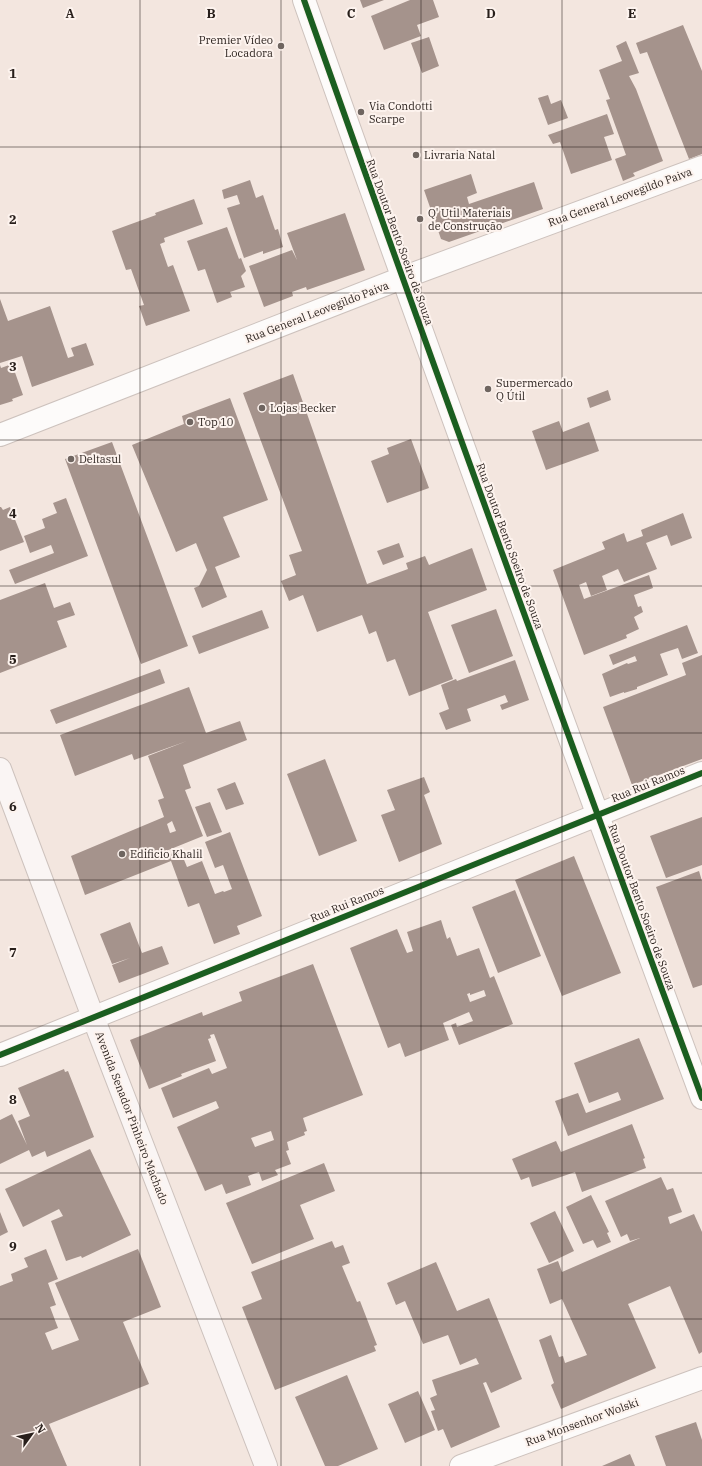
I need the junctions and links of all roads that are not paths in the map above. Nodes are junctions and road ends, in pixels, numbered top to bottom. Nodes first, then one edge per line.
1 (304, 0) edge
2 (702, 167) edge
3 (402, 278) junction
4 (0, 435) edge
5 (0, 769) edge
6 (702, 773) edge
7 (597, 815) junction
8 (93, 1017) junction
9 (0, 1055) edge
10 (702, 1098) edge
11 (702, 1378) edge
12 (266, 1466) edge
13 (461, 1466) edge

1 - 3 street, Rua Doutor Bento Soeiro de Souza
2 - 3 street, Rua General Leovegildo Paiva
3 - 4 street, Rua General Leovegildo Paiva
3 - 7 street, Rua Doutor Bento Soeiro de Souza
5 - 8 main road, Avenida Senador Pinheiro Machado
6 - 7 street, Rua Rui Ramos
7 - 8 street, Rua Rui Ramos
7 - 10 street, Rua Doutor Bento Soeiro de Souza
8 - 9 street, Rua Rui Ramos
8 - 12 main road, Avenida Senador Pinheiro Machado
11 - 13 street, Rua Monsenhor Wolski

